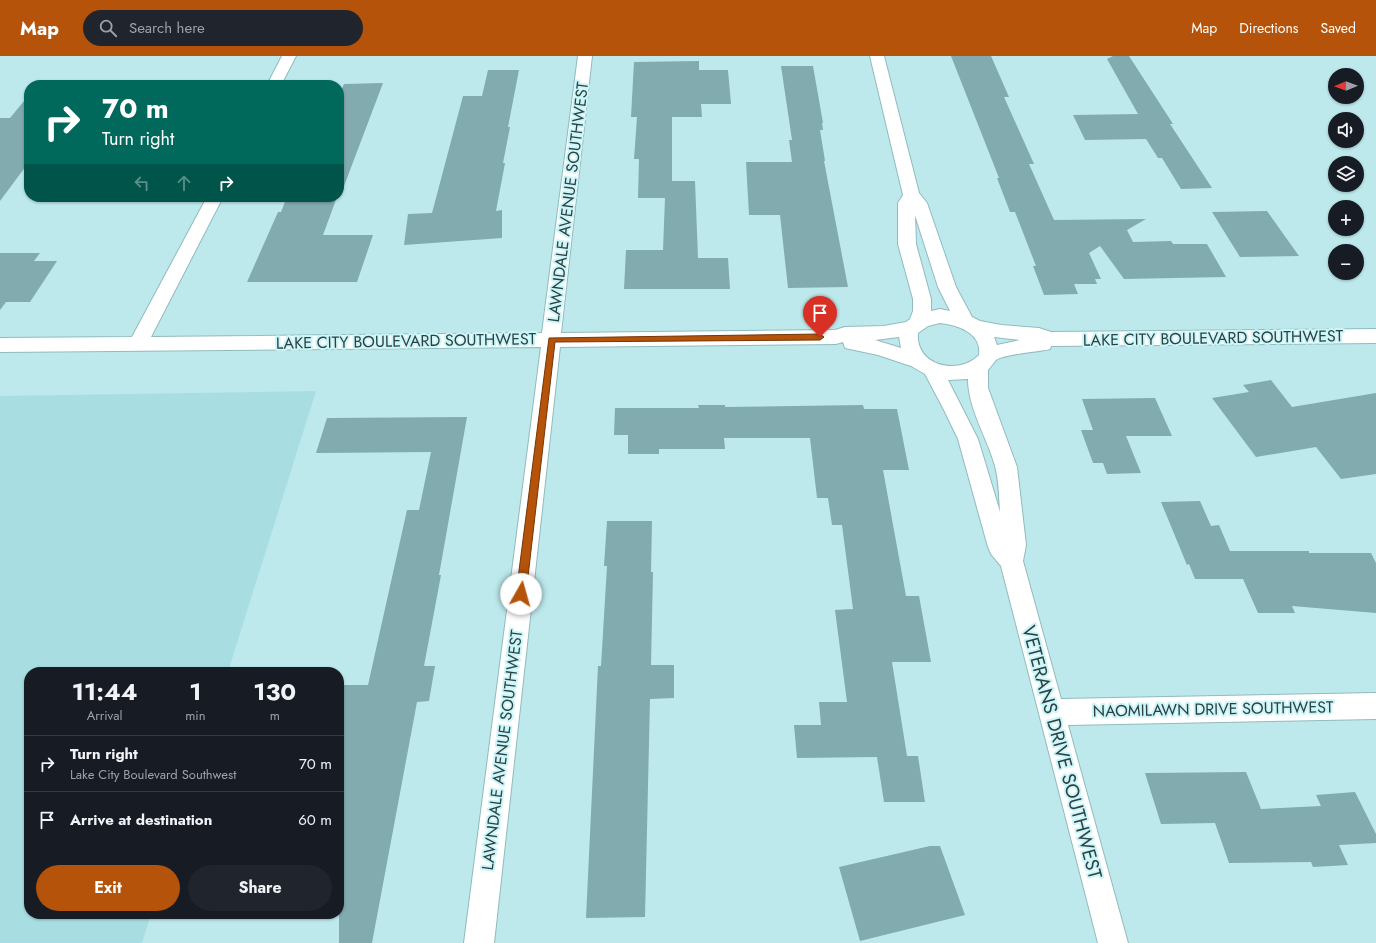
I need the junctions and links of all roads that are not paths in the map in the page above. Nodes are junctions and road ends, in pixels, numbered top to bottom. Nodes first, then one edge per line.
1 (289, 56) edge
2 (586, 56) edge
3 (877, 56) edge
4 (277, 80) edge
5 (911, 195) junction
6 (212, 202) edge
7 (971, 324) junction
8 (915, 325) junction
9 (1376, 336) edge
10 (836, 337) junction
11 (552, 340) junction
12 (1050, 340) junction
13 (138, 343) junction
14 (0, 346) edge
15 (984, 361) junction
16 (924, 365) junction
17 (1011, 561) junction
18 (1376, 706) edge
19 (1051, 712) junction
20 (479, 943) edge
21 (1113, 943) edge

1 - 4 street
2 - 11 street, LAWNDALE AVENUE SOUTHWEST
3 - 5 street
5 - 7 street
5 - 8 street
6 - 13 street
7 - 8 street
7 - 12 street, LAKE CITY BOULEVARD SOUTHWEST
7 - 15 street
8 - 10 street, LAKE CITY BOULEVARD SOUTHWEST
8 - 16 street
9 - 12 street, LAKE CITY BOULEVARD SOUTHWEST
10 - 11 street, LAKE CITY BOULEVARD SOUTHWEST
10 - 16 street, LAKE CITY BOULEVARD SOUTHWEST
11 - 13 street, LAKE CITY BOULEVARD SOUTHWEST
11 - 20 street, LAWNDALE AVENUE SOUTHWEST
12 - 15 street, LAKE CITY BOULEVARD SOUTHWEST
13 - 14 street, LAKE CITY BOULEVARD SOUTHWEST
15 - 16 street
15 - 17 street, VETERANS DRIVE SOUTHWEST
16 - 17 street, VETERANS DRIVE SOUTHWEST
17 - 19 street, VETERANS DRIVE SOUTHWEST
18 - 19 street, NAOMILAWN DRIVE SOUTHWEST
19 - 21 street, VETERANS DRIVE SOUTHWEST

